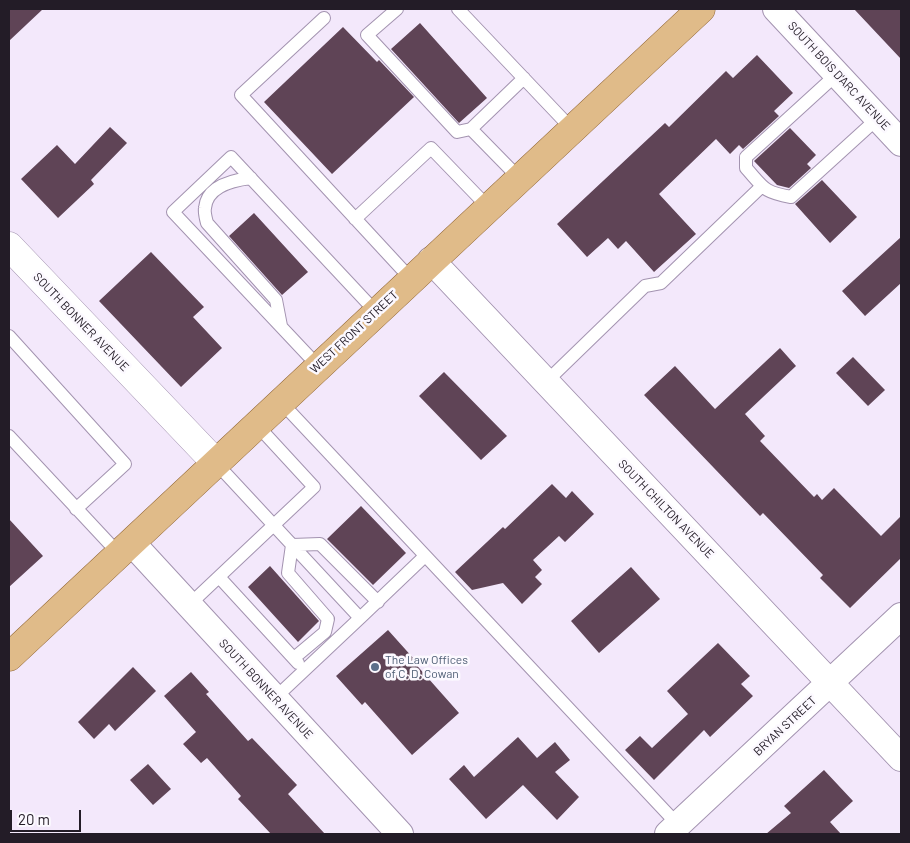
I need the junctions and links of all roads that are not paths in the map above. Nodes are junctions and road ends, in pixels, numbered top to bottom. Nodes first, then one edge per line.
1 (396, 9) edge
2 (458, 9) edge
3 (701, 9) edge
4 (776, 9) edge
5 (324, 18) dead end
6 (837, 74) junction
7 (524, 78) junction
8 (878, 118) junction
9 (571, 128) junction
10 (471, 129) junction
11 (901, 143) edge
12 (251, 178) junction
13 (519, 178) junction
14 (762, 186) junction
15 (488, 207) junction
16 (355, 218) junction
17 (9, 246) edge
18 (431, 260) junction
19 (411, 279) junction
20 (376, 312) junction
21 (281, 326) junction
22 (9, 336) edge
23 (318, 366) junction
24 (546, 382) junction
25 (280, 401) junction
26 (256, 424) junction
27 (9, 436) edge
28 (215, 462) junction
29 (76, 509) junction
30 (274, 525) junction
31 (292, 545) junction
32 (126, 549) junction
33 (425, 556) junction
34 (219, 577) junction
35 (378, 602) junction
36 (189, 605) junction
37 (901, 616) edge
38 (360, 618) junction
39 (9, 657) edge
40 (294, 658) junction
41 (305, 670) junction
42 (831, 682) junction
43 (275, 698) junction
44 (901, 758) edge
45 (678, 831) edge
46 (400, 834) edge

1 - 10 lane
2 - 7 lane
3 - 9 main road, WEST FRONT STREET
4 - 6 street, SOUTH BOIS D'ARC AVENUE
5 - 16 lane
6 - 8 street, SOUTH BOIS D'ARC AVENUE
6 - 14 lane
7 - 9 lane
7 - 10 lane
8 - 11 street, SOUTH BOIS D'ARC AVENUE
8 - 14 lane
9 - 13 main road, WEST FRONT STREET
10 - 13 lane
12 - 20 lane
12 - 21 lane
12 - 21 lane
13 - 15 main road, WEST FRONT STREET
14 - 24 lane
15 - 16 lane
15 - 18 main road, WEST FRONT STREET
16 - 19 lane
17 - 28 street, SOUTH BONNER AVENUE
18 - 19 main road, WEST FRONT STREET
18 - 24 street, SOUTH CHILTON AVENUE
19 - 20 main road, WEST FRONT STREET
20 - 23 main road, WEST FRONT STREET
21 - 23 lane
22 - 29 lane
23 - 25 main road, WEST FRONT STREET
24 - 42 street, SOUTH CHILTON AVENUE
25 - 26 main road, WEST FRONT STREET
25 - 33 lane
26 - 28 main road, WEST FRONT STREET
26 - 30 lane
27 - 29 lane
28 - 30 lane
28 - 32 main road, WEST FRONT STREET
29 - 32 lane
30 - 31 lane
30 - 34 lane
31 - 35 lane
31 - 38 lane
31 - 40 lane
32 - 36 street, SOUTH BONNER AVENUE
32 - 39 main road, WEST FRONT STREET
33 - 35 lane
33 - 45 lane
34 - 36 lane
34 - 40 lane
35 - 38 lane
36 - 43 street, SOUTH BONNER AVENUE
37 - 42 street, BRYAN STREET
38 - 41 lane
40 - 41 lane
41 - 43 lane
42 - 44 street, SOUTH CHILTON AVENUE
42 - 45 street, BRYAN STREET
43 - 46 street, SOUTH BONNER AVENUE

